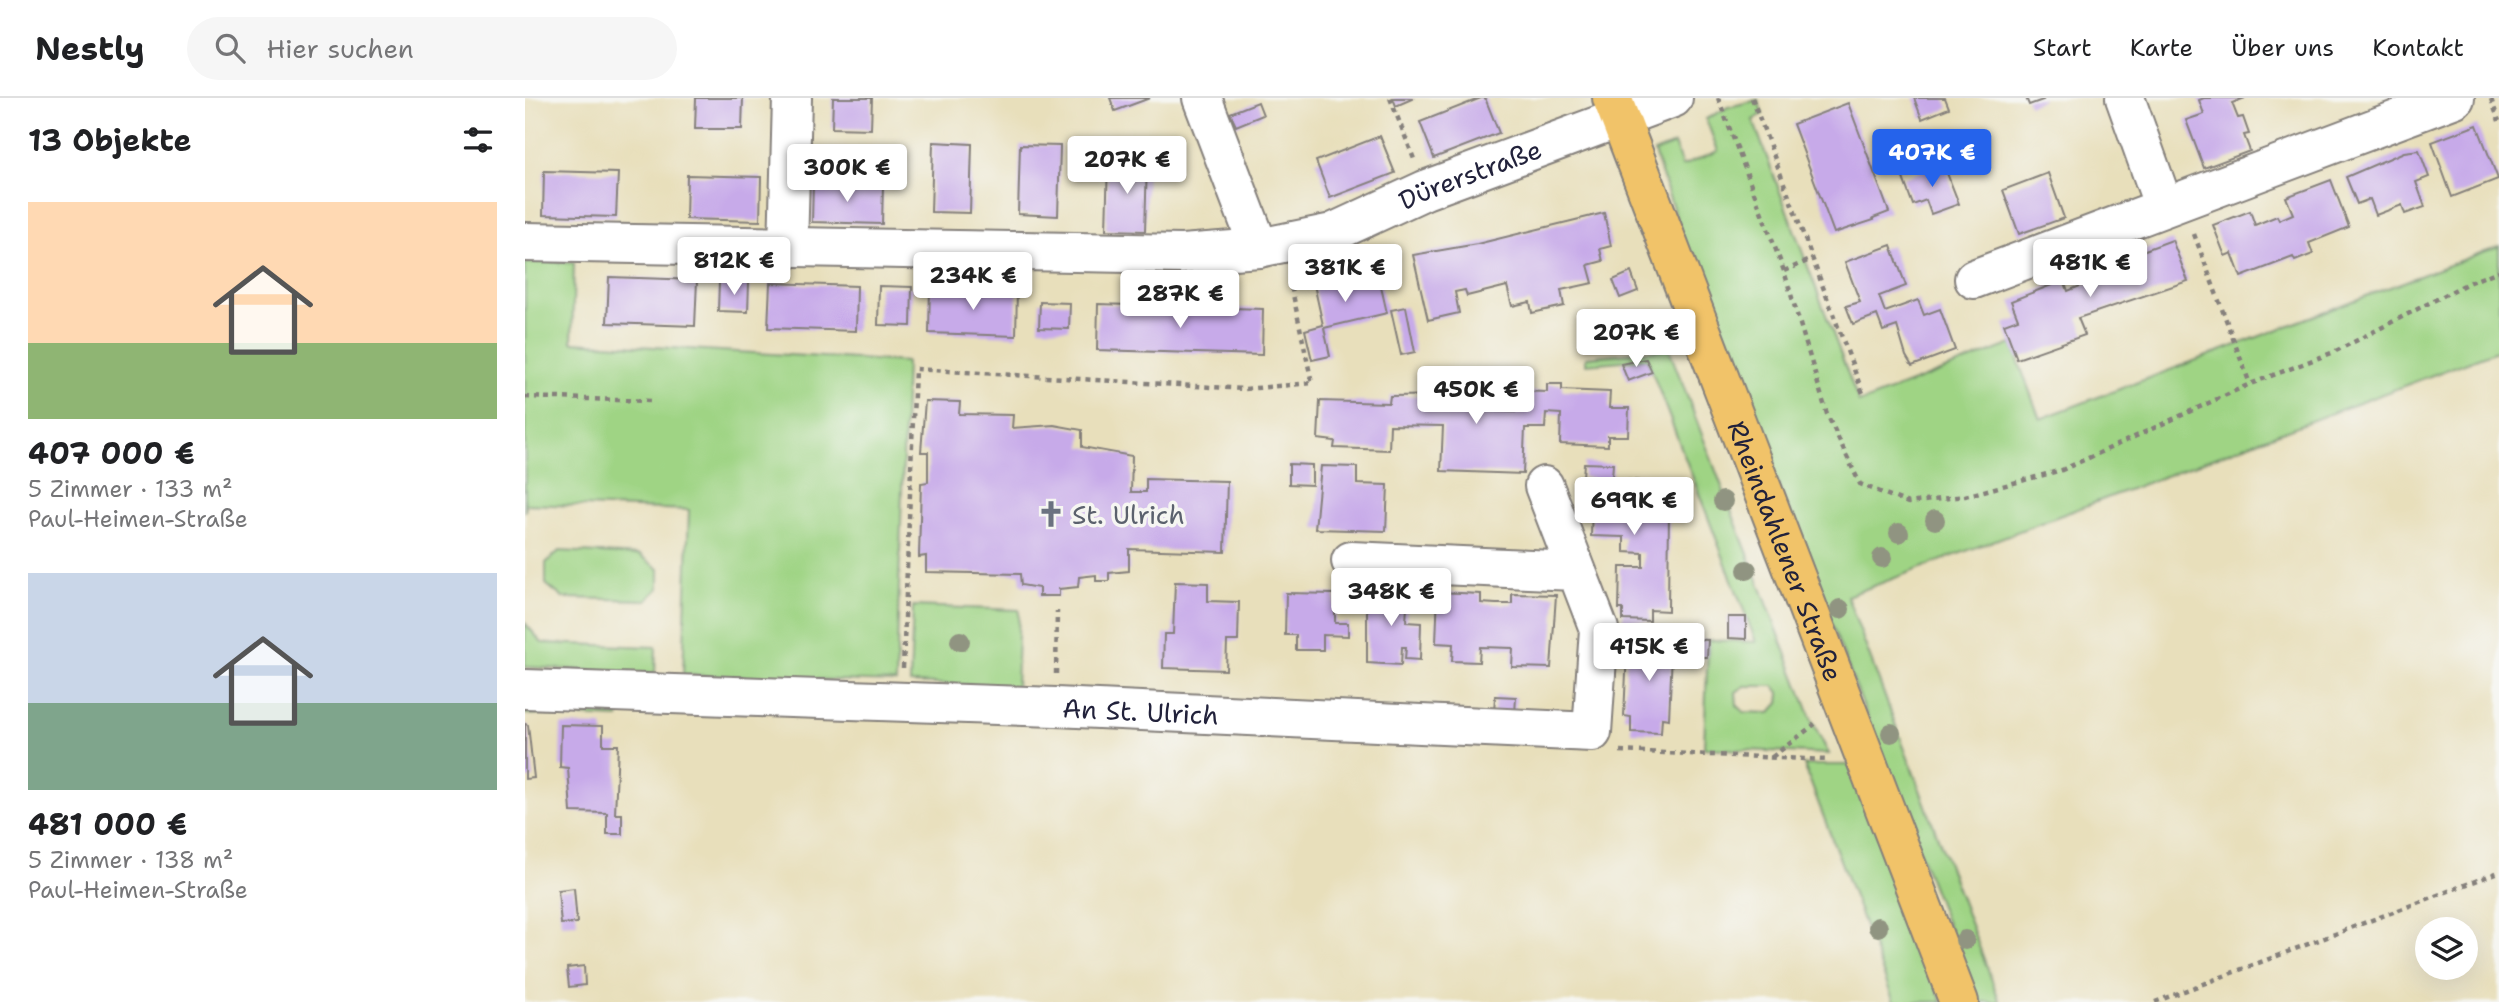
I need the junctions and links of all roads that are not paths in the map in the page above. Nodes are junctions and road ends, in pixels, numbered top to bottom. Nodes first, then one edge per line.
1 (792, 98) edge
2 (1202, 98) edge
3 (1674, 98) edge
4 (2125, 98) edge
5 (2455, 98) edge
6 (1616, 109) edge
7 (2173, 204) junction
8 (525, 242) edge
9 (788, 248) junction
10 (1259, 248) junction
11 (1974, 279) dead end
12 (1544, 486) dead end
13 (1351, 561) dead end
14 (1574, 571) junction
15 (525, 689) edge
16 (1959, 1002) edge

1 - 9 street
2 - 10 street
3 - 6 street, Dürerstraße
4 - 7 street
5 - 7 street
6 - 10 street, Dürerstraße
6 - 16 main road, Rheindahlener Straße
7 - 11 street
8 - 9 street, Dürerstraße
9 - 10 street, Dürerstraße
12 - 14 street
13 - 14 street
14 - 15 street, An St. Ulrich

